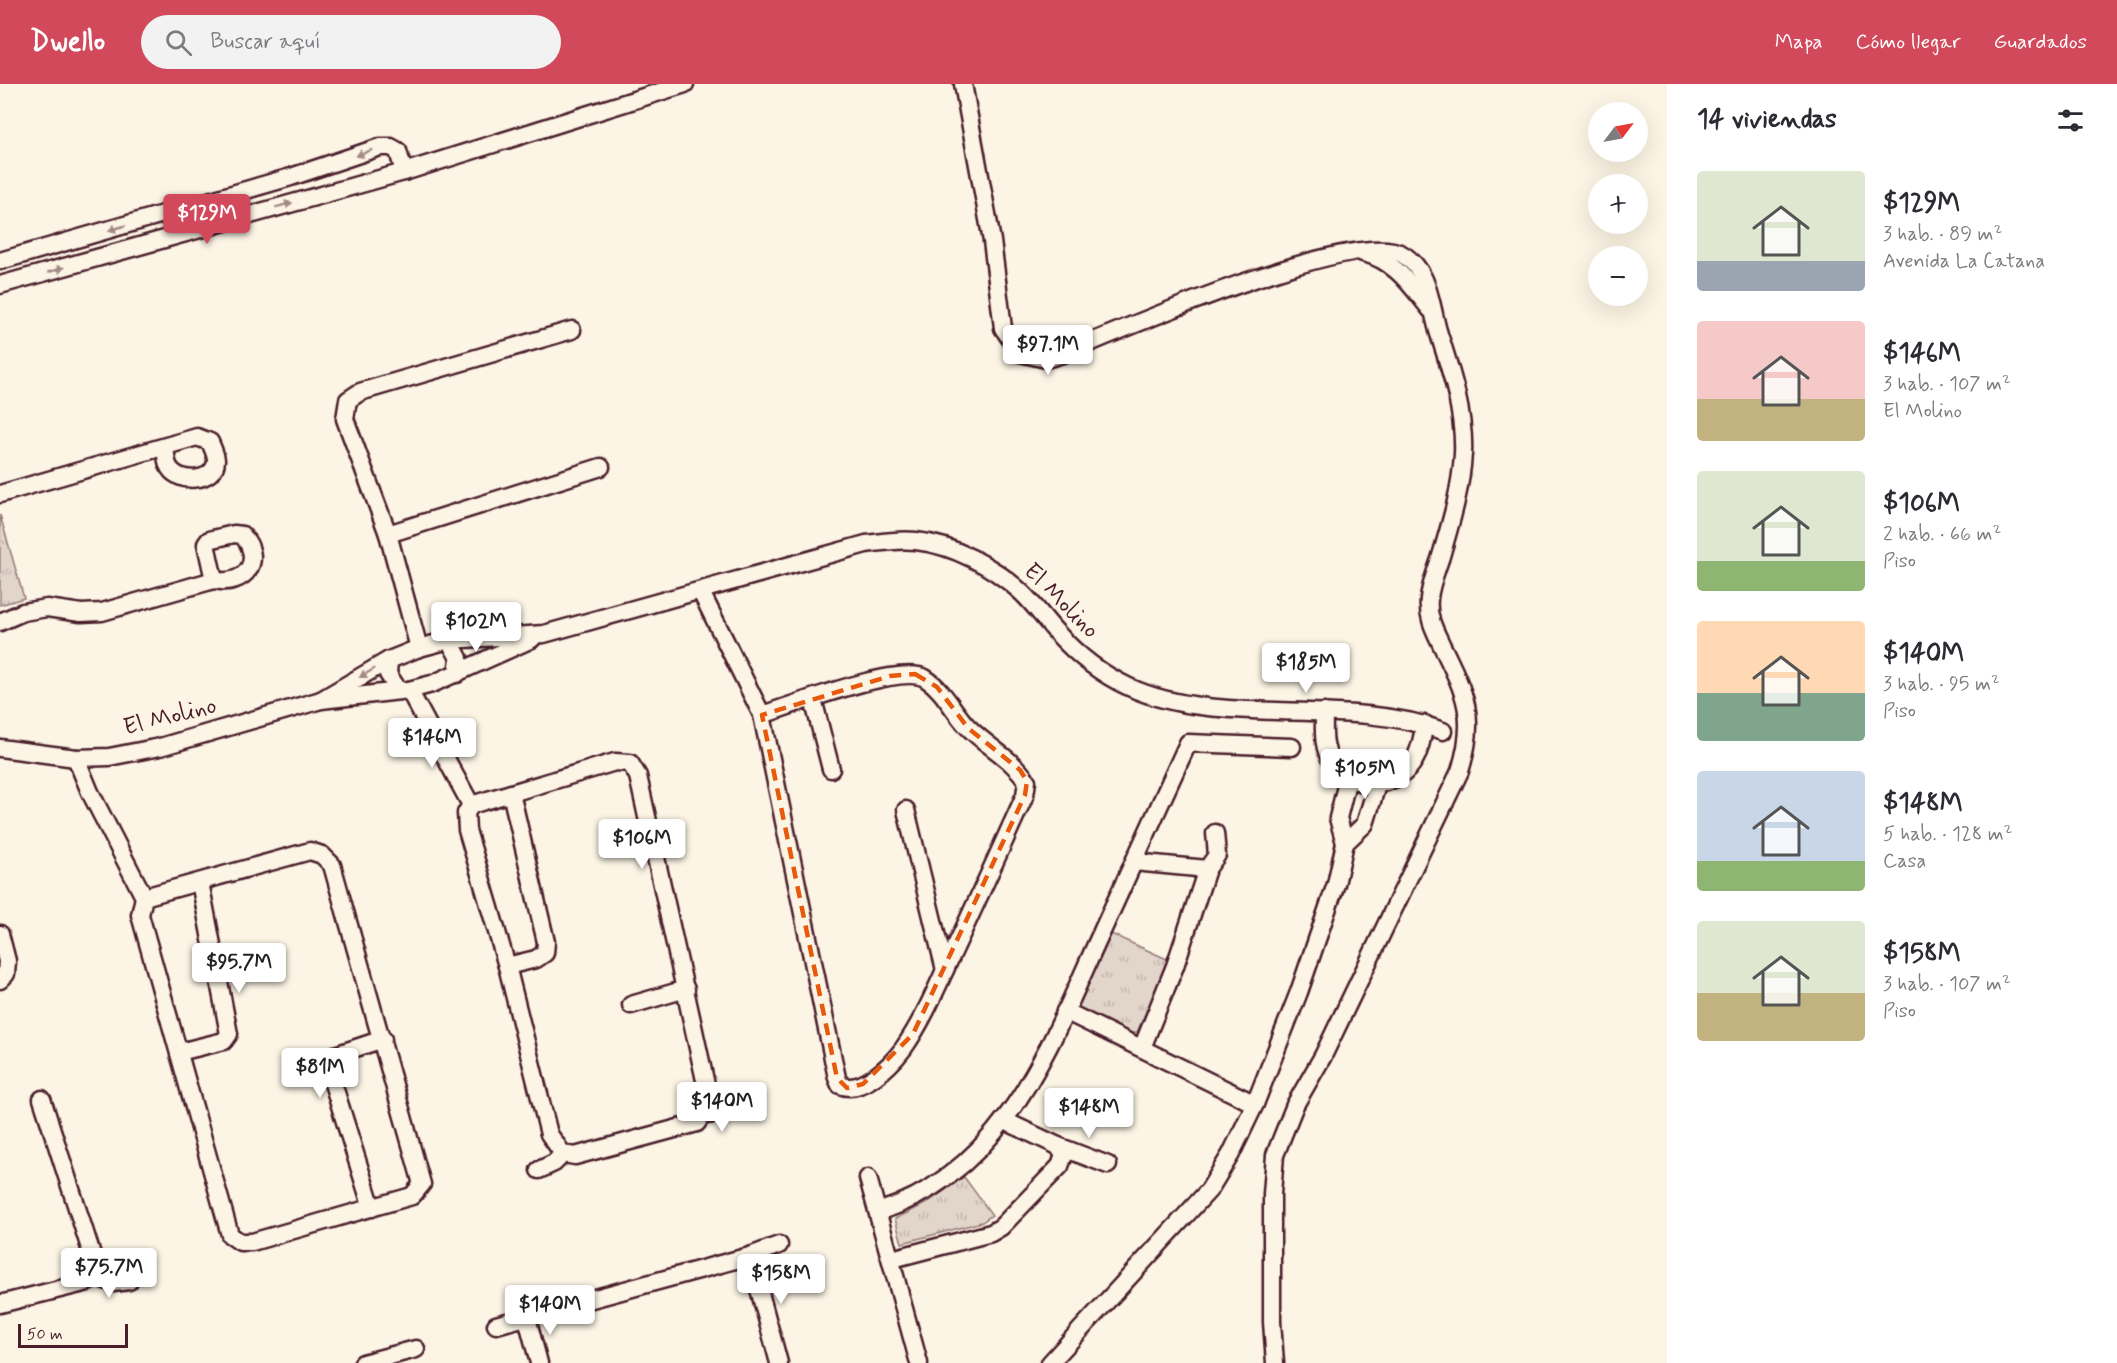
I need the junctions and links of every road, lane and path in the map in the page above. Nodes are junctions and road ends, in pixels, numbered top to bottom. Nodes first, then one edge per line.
1 (685, 84) edge
2 (963, 84) edge
3 (404, 172) junction
4 (0, 261) edge
5 (0, 285) edge
6 (572, 330) dead end
7 (165, 447) dead end
8 (602, 466) dead end
9 (0, 494) edge
10 (388, 534) junction
11 (214, 580) dead end
12 (701, 592) junction
13 (0, 622) edge
14 (544, 634) junction
15 (449, 640) junction
16 (419, 648) junction
17 (388, 660) junction
18 (457, 674) junction
19 (404, 691) junction
20 (813, 699) junction
21 (321, 700) junction
22 (1324, 712) junction
23 (762, 715) junction
24 (1425, 724) junction
25 (1443, 731) dead end
26 (0, 735) edge
27 (1292, 747) dead end
28 (0, 748) edge
29 (28, 751) junction
30 (76, 758) junction
31 (831, 769) dead end
32 (1348, 778) junction
33 (1377, 785) junction
34 (511, 793) junction
35 (471, 805) junction
36 (906, 810) dead end
37 (1215, 833) dead end
38 (1345, 843) junction
39 (1134, 862) junction
40 (1207, 869) junction
41 (200, 882) junction
42 (144, 897) junction
43 (0, 934) edge
44 (507, 966) junction
45 (945, 970) junction
46 (0, 980) edge
47 (686, 989) junction
48 (631, 1005) dead end
49 (1065, 1011) junction
50 (384, 1039) junction
51 (1142, 1048) junction
52 (179, 1052) junction
53 (42, 1099) dead end
54 (1255, 1104) junction
55 (735, 1112) dead end
56 (705, 1115) junction
57 (1005, 1121) junction
58 (1058, 1146) junction
59 (563, 1154) junction
60 (1108, 1165) dead end
61 (539, 1170) dead end
62 (868, 1178) dead end
63 (372, 1208) junction
64 (878, 1212) junction
65 (779, 1245) dead end
66 (750, 1256) junction
67 (892, 1259) junction
68 (94, 1276) junction
69 (129, 1281) dead end
70 (0, 1304) edge
71 (527, 1318) junction
72 (496, 1325) dead end
73 (416, 1349) dead end
74 (363, 1363) edge
75 (539, 1363) edge
76 (779, 1363) edge
77 (919, 1363) edge
78 (1050, 1363) edge
79 (1275, 1363) edge

1 - 3 street
2 - 79 street
3 -> 4 street
5 -> 3 street
6 - 10 street
7 - 9 street
8 - 10 street
10 - 16 street
11 - 13 street
12 - 14 street, El Molino
12 - 22 street, El Molino
12 - 23 street
14 - 15 street, El Molino
14 - 18 street, El Molino
15 - 16 street, El Molino
15 - 18 street
16 - 17 street, El Molino
17 - 19 street
17 -> 21 street, El Molino
18 - 19 street, El Molino
19 - 21 street, El Molino
19 - 35 street
20 - 23 street
20 - 31 street
20 - 45 street
21 - 30 street, El Molino
22 - 24 street, El Molino
22 - 32 street
23 - 45 street
24 - 25 street, El Molino
24 - 33 street
26 - 29 street, El Molino
27 - 39 street
28 - 29 street, El Molino
29 - 30 street, El Molino
30 - 42 street
32 - 33 street
32 - 38 street
33 - 38 street
34 - 35 street
34 - 44 street
34 - 47 street
35 - 44 street
36 - 45 street
37 - 40 street
38 - 54 street
39 - 40 street
39 - 49 street
40 - 51 street
41 - 42 street
41 - 50 street
41 - 52 street
42 - 52 street
43 - 46 street
44 - 59 street
47 - 48 street
47 - 56 street
49 - 51 street
49 - 57 street
50 - 63 street
50 - 63 street
51 - 54 street
52 - 63 street
53 - 68 street
54 - 78 street
55 - 56 street
56 - 59 street
57 - 58 street
57 - 64 street
58 - 60 street
58 - 67 street
59 - 61 street
62 - 64 street
64 - 67 street
65 - 66 street
66 - 71 street
66 - 76 street
67 - 77 street
68 - 69 street
68 - 70 street
71 - 72 street
71 - 75 street
73 - 74 street

